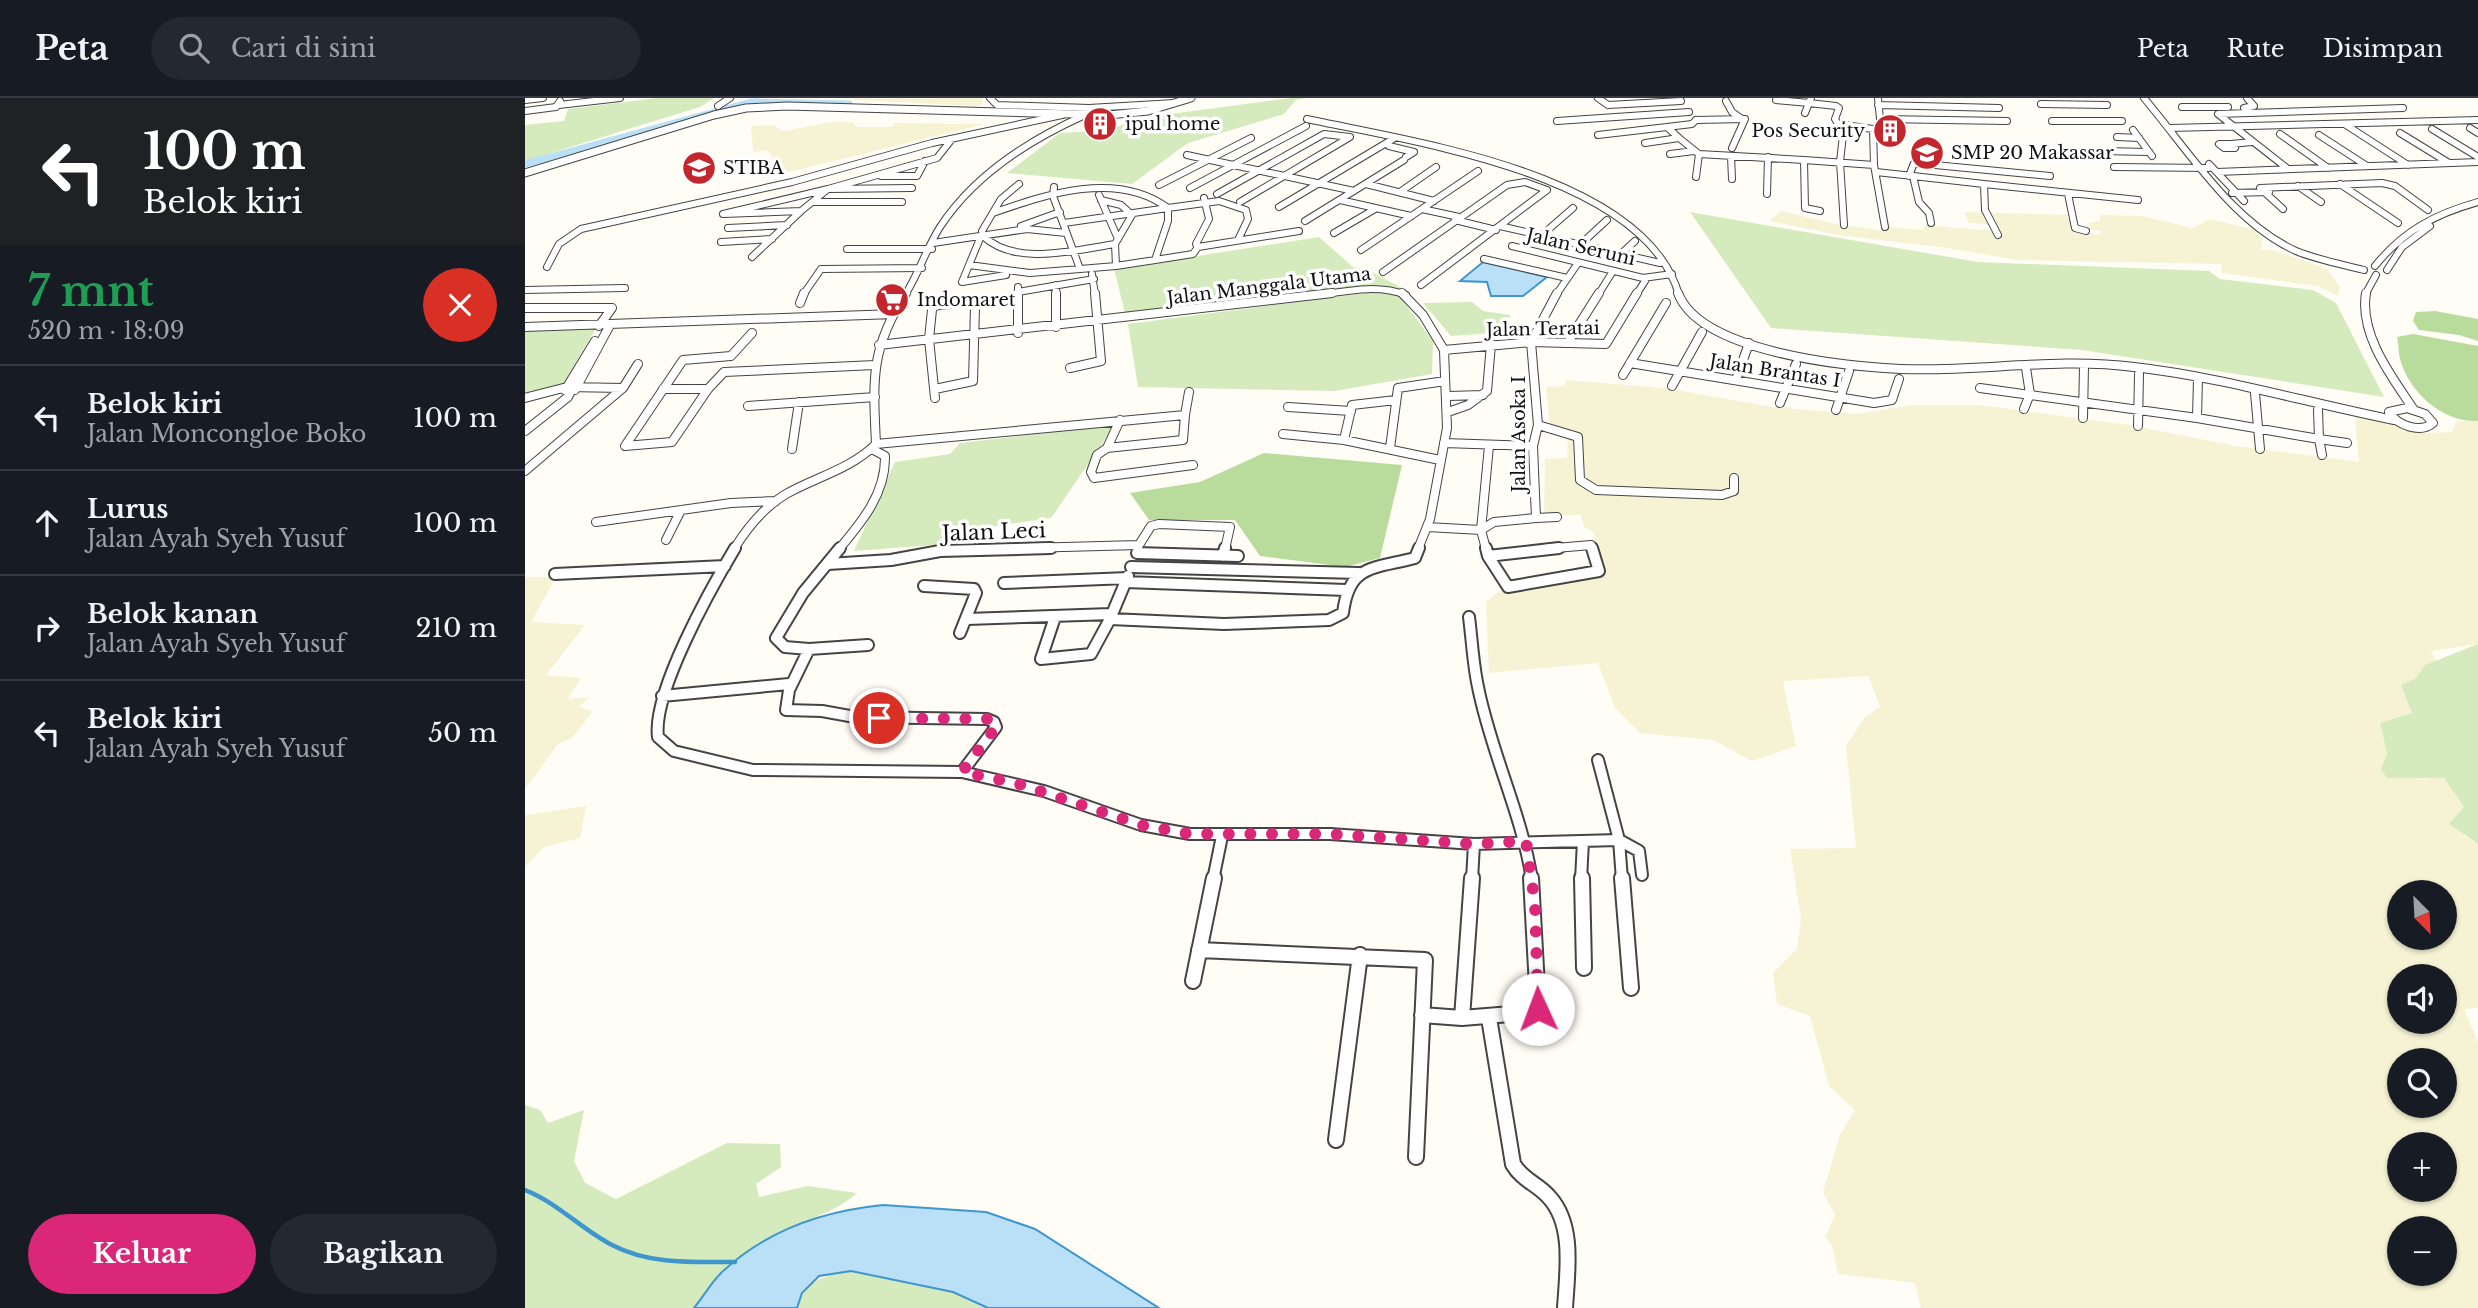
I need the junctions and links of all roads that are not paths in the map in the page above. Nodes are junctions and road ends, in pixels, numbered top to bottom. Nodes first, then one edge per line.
1 (543, 98) edge
2 (561, 98) edge
3 (619, 98) edge
4 (723, 98) edge
5 (730, 98) edge
6 (991, 98) edge
7 (1191, 98) edge
8 (1598, 98) edge
9 (1994, 98) edge
10 (2144, 98) edge
11 (2153, 98) edge
12 (2247, 98) edge
13 (1680, 99) edge
14 (1777, 99) edge
15 (525, 100) edge
16 (1810, 100) edge
17 (1137, 101) edge
18 (1726, 101) dead end
19 (2040, 101) edge
20 (1878, 102) edge
21 (1174, 103) junction
22 (559, 105) junction
23 (2182, 107) dead end
24 (1999, 108) junction
25 (2403, 108) dead end
26 (719, 109) junction
27 (1770, 109) dead end
28 (2364, 110) junction
29 (525, 111) edge
30 (1689, 112) junction
31 (1805, 113) dead end
32 (1062, 115) junction
33 (1085, 115) junction
34 (1717, 119) junction
35 (1742, 119) junction
36 (1696, 120) junction
37 (2478, 120) edge
38 (1557, 121) dead end
39 (2052, 121) junction
40 (2383, 122) junction
41 (2345, 124) junction
42 (1844, 126) junction
43 (1667, 127) junction
44 (2233, 127) junction
45 (1346, 128) junction
46 (2057, 128) dead end
47 (2170, 128) junction
48 (2179, 128) junction
49 (2470, 128) dead end
50 (2432, 129) dead end
51 (1355, 130) junction
52 (2133, 130) dead end
53 (2400, 133) dead end
54 (2478, 133) edge
55 (1334, 134) junction
56 (2280, 134) dead end
57 (1598, 135) dead end
58 (2319, 135) dead end
59 (1344, 136) junction
60 (2117, 137) dead end
61 (1251, 138) dead end
62 (1679, 138) junction
63 (2139, 138) junction
64 (951, 139) junction
65 (1393, 139) junction
66 (1733, 139) junction
67 (1412, 142) junction
68 (2191, 142) dead end
69 (2252, 142) junction
70 (1645, 143) dead end
71 (2231, 144) dead end
72 (1389, 146) dead end
73 (1401, 149) junction
74 (2101, 151) dead end
75 (1696, 152) junction
76 (1731, 152) junction
77 (2149, 152) junction
78 (1670, 154) dead end
79 (1187, 155) dead end
80 (1768, 157) junction
81 (1209, 159) junction
82 (2478, 159) edge
83 (1804, 160) junction
84 (925, 161) junction
85 (1840, 162) junction
86 (2449, 163) junction
87 (1233, 165) junction
88 (2408, 165) junction
89 (2367, 166) junction
90 (1436, 167) dead end
91 (2114, 167) dead end
92 (2159, 167) junction
93 (2210, 167) junction
94 (1875, 168) junction
95 (2328, 168) junction
96 (2288, 169) junction
97 (1259, 170) junction
98 (1478, 171) dead end
99 (525, 173) edge
100 (867, 176) junction
101 (1284, 176) junction
102 (1911, 176) junction
103 (2050, 176) dead end
104 (1696, 177) dead end
105 (1732, 179) dead end
106 (1536, 181) junction
107 (1317, 183) junction
108 (1019, 184) dead end
109 (1366, 184) junction
110 (1984, 184) junction
111 (2340, 184) junction
112 (1160, 185) dead end
113 (2298, 186) junction
114 (912, 188) dead end
115 (1190, 188) dead end
116 (2397, 188) junction
117 (828, 189) junction
118 (1097, 189) junction
119 (2263, 190) junction
120 (2349, 190) junction
121 (1054, 191) junction
122 (1354, 191) junction
123 (2305, 191) junction
124 (1400, 192) junction
125 (2231, 192) junction
126 (1217, 194) dead end
127 (1767, 194) dead end
128 (2068, 194) junction
129 (1205, 199) junction
130 (1101, 200) junction
131 (1340, 200) junction
132 (2138, 200) dead end
133 (1434, 201) junction
134 (813, 202) junction
135 (902, 202) dead end
136 (1240, 202) dead end
137 (2321, 202) dead end
138 (2478, 202) edge
139 (2247, 204) dead end
140 (1279, 207) dead end
141 (1168, 208) junction
142 (1573, 208) dead end
143 (2478, 208) edge
144 (1375, 209) junction
145 (1422, 209) junction
146 (2283, 209) dead end
147 (2428, 210) dead end
148 (801, 211) junction
149 (1820, 211) dead end
150 (1060, 212) junction
151 (1132, 213) junction
152 (993, 214) junction
153 (1411, 216) junction
154 (1108, 217) junction
155 (1459, 217) junction
156 (1305, 220) dead end
157 (1607, 220) dead end
158 (2267, 222) dead end
159 (1064, 223) junction
160 (1931, 223) dead end
161 (2398, 223) dead end
162 (787, 225) junction
163 (1843, 225) dead end
164 (1500, 226) junction
165 (1885, 226) dead end
166 (728, 228) dead end
167 (1299, 231) dead end
168 (2086, 231) dead end
169 (1066, 233) junction
170 (1334, 233) dead end
171 (982, 234) junction
172 (1542, 234) junction
173 (1998, 235) dead end
174 (772, 239) junction
175 (1238, 240) junction
176 (1635, 241) dead end
177 (721, 242) dead end
178 (1117, 242) junction
179 (933, 243) junction
180 (1583, 243) junction
181 (1512, 246) dead end
182 (1198, 247) junction
183 (847, 249) dead end
184 (1073, 249) junction
185 (1361, 250) dead end
186 (1623, 252) junction
187 (752, 257) dead end
188 (1484, 259) dead end
189 (1155, 260) junction
190 (1578, 263) junction
191 (1660, 263) dead end
192 (969, 265) junction
193 (1116, 266) junction
194 (547, 267) dead end
195 (922, 268) junction
196 (1080, 269) junction
197 (2371, 269) junction
198 (1613, 271) junction
199 (1023, 272) junction
200 (1383, 272) dead end
201 (1672, 274) junction
202 (1567, 278) junction
203 (1643, 278) junction
204 (1056, 285) junction
205 (1421, 285) dead end
206 (625, 288) dead end
207 (525, 290) edge
208 (800, 303) dead end
209 (1666, 303) dead end
210 (525, 308) edge
211 (894, 314) junction
212 (1100, 322) junction
213 (604, 325) junction
214 (525, 327) edge
215 (1056, 327) junction
216 (1017, 331) junction
217 (1702, 332) dead end
218 (751, 333) dead end
219 (974, 336) junction
220 (1531, 338) junction
221 (929, 341) junction
222 (1568, 342) junction
223 (1749, 343) junction
224 (1491, 344) junction
225 (878, 347) junction
226 (1444, 350) junction
227 (1630, 363) junction
228 (1796, 364) dead end
229 (638, 365) dead end
230 (875, 365) junction
231 (2084, 366) dead end
232 (1951, 368) junction
233 (1070, 369) dead end
234 (2026, 369) dead end
235 (1849, 370) dead end
236 (1680, 372) junction
237 (2139, 374) dead end
238 (1623, 375) dead end
239 (2198, 378) junction
240 (1899, 379) dead end
241 (1951, 379) dead end
242 (1736, 380) junction
243 (1445, 381) junction
244 (579, 386) junction
245 (1672, 386) dead end
246 (623, 388) junction
247 (1980, 388) dead end
248 (567, 389) junction
249 (663, 389) junction
250 (708, 389) junction
251 (1786, 389) junction
252 (1189, 392) dead end
253 (2255, 393) dead end
254 (2030, 394) junction
255 (1483, 395) junction
256 (1448, 396) junction
257 (875, 397) junction
258 (1841, 398) junction
259 (525, 399) edge
260 (1396, 400) junction
261 (799, 402) junction
262 (2082, 402) junction
263 (1780, 403) dead end
264 (748, 406) dead end
265 (1288, 407) dead end
266 (2024, 409) dead end
267 (1836, 410) dead end
268 (2318, 410) dead end
269 (2414, 410) junction
270 (1351, 411) junction
271 (2139, 411) junction
272 (1448, 412) junction
273 (1185, 415) junction
274 (2083, 418) dead end
275 (2197, 418) junction
276 (1120, 420) junction
277 (2394, 420) junction
278 (1538, 425) junction
279 (2138, 426) dead end
280 (2260, 429) junction
281 (525, 431) edge
282 (1283, 434) dead end
283 (2319, 439) junction
284 (1344, 440) junction
285 (1444, 443) junction
286 (2347, 443) dead end
287 (1489, 446) junction
288 (1532, 446) junction
289 (874, 447) junction
290 (1107, 448) junction
291 (1390, 448) junction
292 (792, 449) dead end
293 (2260, 449) dead end
294 (2322, 455) dead end
295 (1440, 460) junction
296 (1193, 465) dead end
297 (525, 471) edge
298 (1734, 478) dead end
299 (776, 501) junction
300 (681, 510) junction
301 (1557, 517) dead end
302 (1536, 518) junction
303 (596, 522) dead end
304 (1427, 527) junction
305 (1481, 530) junction
306 (666, 540) dead end
307 (1138, 549) junction
308 (1223, 556) junction
309 (1238, 556) dead end
310 (1488, 556) junction
311 (828, 564) junction
312 (725, 566) junction
313 (1131, 567) junction
314 (1359, 573) junction
315 (555, 574) dead end
316 (1127, 580) junction
317 (1004, 583) dead end
318 (924, 586) dead end
319 (1346, 590) junction
320 (1111, 616) junction
321 (1055, 617) junction
322 (1469, 618) dead end
323 (967, 619) junction
324 (960, 633) dead end
325 (868, 645) dead end
326 (809, 649) junction
327 (789, 684) junction
328 (662, 696) junction
329 (1598, 761) dead end
330 (962, 772) junction
331 (1222, 836) junction
332 (1619, 840) junction
333 (1526, 841) junction
334 (1583, 841) junction
335 (1474, 844) junction
336 (1642, 875) dead end
337 (1199, 950) junction
338 (1360, 955) junction
339 (1584, 968) dead end
340 (1193, 982) dead end
341 (1631, 988) dead end
342 (1422, 1015) junction
343 (1462, 1018) junction
344 (1489, 1018) junction
345 (1336, 1140) dead end
346 (1416, 1157) dead end
347 (1565, 1308) edge

1 - 15 street
2 - 22 street
3 - 22 street
4 - 26 street
5 - 26 street
6 - 17 street
7 - 21 street
8 - 13 street
9 - 24 street
10 - 47 street
11 - 48 street
12 - 23 street
13 - 30 street
14 - 16 street
14 - 27 street
16 - 31 street
16 - 42 street
17 - 21 street
18 - 35 street
19 - 39 street
19 - 39 street
20 - 24 street
20 - 24 street
21 - 33 street
22 - 29 street
25 - 28 street
26 - 32 street
26 - 99 street
28 - 40 street
28 - 44 street
30 - 36 street
30 - 38 street
32 - 33 street
32 - 64 street
33 - 179 street
34 - 35 street
34 - 36 street
34 - 66 street
35 - 66 street
36 - 43 street
37 - 40 street
39 - 46 street
40 - 41 street
41 - 44 street
41 - 88 street
42 - 85 street
42 - 94 street
43 - 57 street
43 - 62 street
44 - 48 street
44 - 69 street
45 - 51 street
45 - 55 street
45 - 87 street
47 - 48 street
47 - 93 street
48 - 68 street
49 - 54 street
50 - 82 street
51 - 59 street
51 - 65 street
52 - 63 street
53 - 86 street
55 - 59 street
55 - 97 street
56 - 95 street
58 - 89 street
59 - 101 street
60 - 63 street
61 - 81 street
62 - 70 street
62 - 75 street
63 - 77 street
64 - 84 street
64 - 194 street
65 - 67 street
65 - 107 street
66 - 76 street
67 - 73 street
67 - 106 street
69 - 71 street
69 - 96 street
72 - 73 street
73 - 109 street
74 - 77 street
75 - 76 street
75 - 78 street
75 - 104 street
76 - 80 street
76 - 105 street
77 - 92 street
79 - 81 street
80 - 83 street
80 - 127 street
81 - 87 street
81 - 112 street
82 - 86 street
83 - 85 street
83 - 149 street
84 - 100 street
84 - 100 street
85 - 94 street
85 - 163 street
86 - 88 street
87 - 97 street
87 - 115 street
88 - 89 street
89 - 95 street
90 - 124 street
91 - 92 street
92 - 93 street
93 - 96 street
93 - 125 street
93 - 125 street
94 - 102 street
94 - 165 street
95 - 96 street
97 - 101 street
97 - 126 street
98 - 133 street
100 - 117 street
101 - 107 street
101 - 136 street
102 - 103 street
102 - 110 street
102 - 160 street
106 - 155 street
106 - 164 street
106 - 201 street
107 - 122 street
107 - 140 street
108 - 152 street
109 - 122 street
109 - 124 street
110 - 128 street
110 - 173 street
111 - 113 street
111 - 116 street
111 - 120 street
113 - 119 street
113 - 123 street
114 - 117 street
116 - 120 street
116 - 147 street
117 - 134 street
117 - 148 street
118 - 121 street
118 - 130 street
118 - 141 street
119 - 123 street
119 - 125 street
119 - 146 street
120 - 161 street
121 - 150 street
121 - 152 street
122 - 131 street
123 - 137 street
124 - 133 street
125 - 139 street
125 - 197 street
128 - 132 street
128 - 168 street
129 - 141 street
129 - 175 street
129 - 182 street
130 - 151 street
130 - 154 street
131 - 144 street
131 - 156 street
133 - 145 street
134 - 135 street
134 - 148 street
138 - 197 street
141 - 151 street
141 - 189 street
142 - 172 street
143 - 197 street
144 - 153 street
144 - 170 street
145 - 153 street
145 - 155 street
148 - 162 street
150 - 159 street
150 - 171 street
151 - 154 street
151 - 178 street
152 - 171 street
153 - 185 street
154 - 159 street
154 - 178 street
155 - 164 street
155 - 200 street
157 - 180 street
158 - 197 street
159 - 169 street
162 - 166 street
162 - 174 street
164 - 172 street
164 - 205 street
167 - 175 street
169 - 171 street
169 - 184 street
171 - 179 street
171 - 184 street
171 - 192 street
172 - 180 street
174 - 177 street
174 - 187 street
175 - 182 street
176 - 186 street
178 - 184 street
178 - 193 street
179 - 183 street
179 - 195 street
180 - 186 street
181 - 190 street, Jalan Seruni
182 - 189 street
184 - 196 street
186 - 191 street
188 - 202 street
189 - 193 street
190 - 198 street, Jalan Seruni
190 - 202 street
192 - 199 street
192 - 199 street
193 - 196 street
195 - 208 street
195 - 211 street
196 - 199 street
197 - 269 street
198 - 203 street, Jalan Seruni
198 - 222 street
201 - 203 street
201 - 223 street
202 - 220 street
203 - 222 street, Jalan Teratai
204 - 212 street
204 - 215 street
204 - 216 street
206 - 207 street
209 - 227 street
210 - 213 street
211 - 213 street
211 - 225 street
212 - 215 street, Jalan Manggala Utama
212 - 226 street, Jalan Manggala Utama
212 - 233 street
213 - 214 street
213 - 244 street
213 - 248 street
215 - 216 street, Jalan Manggala Utama
216 - 219 street
217 - 236 street
218 - 249 street
219 - 221 street
219 - 221 street
219 - 221 street
220 - 222 street, Jalan Teratai
220 - 224 street, Jalan Teratai
220 - 278 street, Jalan Asoka I
221 - 225 street
223 - 232 street
223 - 242 street
224 - 226 street, Jalan Teratai
224 - 255 street
225 - 230 street
226 - 243 street
227 - 236 street, Jalan Brantas I
227 - 238 street
228 - 251 street
229 - 246 street
230 - 250 street
230 - 257 street
231 - 262 street
232 - 239 street
232 - 241 street
234 - 254 street
235 - 258 street
236 - 242 street, Jalan Brantas I
236 - 245 street
237 - 271 street
239 - 275 street
239 - 277 street
240 - 258 street, Jalan Brantas I
242 - 251 street, Jalan Brantas I
243 - 256 street
243 - 260 street
244 - 246 street
244 - 248 street
246 - 297 street
247 - 254 street
248 - 259 street
248 - 281 street
249 - 250 street
249 - 250 street
251 - 258 street, Jalan Brantas I
251 - 263 street
252 - 273 street
253 - 280 street
254 - 262 street
254 - 266 street
255 - 256 street
255 - 272 street
256 - 272 street
257 - 261 street
257 - 289 street
258 - 267 street
260 - 270 street
260 - 291 street
261 - 264 street
261 - 292 street
262 - 271 street
262 - 274 street
265 - 270 street
268 - 283 street
269 - 277 street
269 - 277 street
270 - 284 street
271 - 275 street
271 - 279 street
272 - 285 street
273 - 276 street
273 - 290 street
275 - 280 street
276 - 289 street
276 - 290 street
278 - 288 street, Jalan Asoka I
278 - 298 street
280 - 283 street
280 - 293 street
282 - 284 street
283 - 286 street
283 - 294 street
284 - 291 street
285 - 287 street
285 - 295 street
287 - 288 street
287 - 305 street
288 - 302 street, Jalan Asoka I
289 - 299 street
289 - 311 street
290 - 296 street
291 - 295 street
295 - 304 street
299 - 300 street
299 - 312 street
300 - 303 street
300 - 306 street
301 - 302 street
302 - 305 street, Jalan Asoka I
304 - 305 street
304 - 314 street
305 - 310 street
307 - 308 street, Jalan Leci
307 - 308 street
307 - 311 street, Jalan Leci
307 - 313 street
308 - 309 street, Jalan Leci
310 - 310 street
311 - 326 street
312 - 315 street
312 - 328 street
313 - 314 street
313 - 316 street
314 - 319 street
316 - 317 street
316 - 319 street
316 - 320 street
318 - 323 street
319 - 320 street
320 - 321 street
320 - 321 street
321 - 323 street
322 - 333 street
323 - 324 street
325 - 326 street
326 - 327 street
327 - 328 street
327 - 330 street
328 - 330 street
329 - 332 street
330 - 331 street
331 - 335 street
331 - 337 street
332 - 334 street
332 - 336 street
332 - 341 street
333 - 334 street
333 - 335 street
333 - 344 street
334 - 339 street
335 - 343 street
337 - 338 street
337 - 340 street
338 - 342 street
338 - 345 street
342 - 343 street
342 - 346 street
343 - 344 street
344 - 347 street

